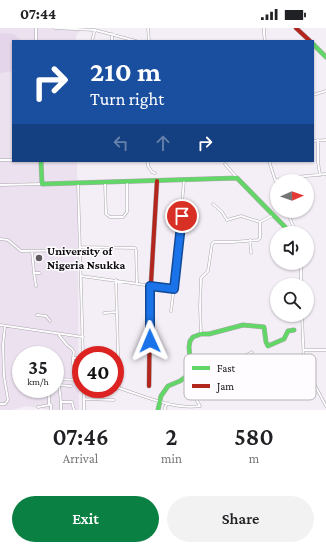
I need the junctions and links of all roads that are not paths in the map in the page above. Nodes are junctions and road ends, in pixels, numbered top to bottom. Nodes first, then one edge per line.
1 (36, 28) edge
2 (55, 28) edge
3 (148, 28) edge
4 (264, 28) edge
5 (296, 28) edge
6 (94, 30) junction
7 (112, 34) junction
8 (36, 40) edge
9 (92, 40) edge
10 (112, 40) edge
11 (133, 40) edge
12 (149, 40) edge
13 (265, 40) edge
14 (309, 40) edge
15 (314, 45) edge
16 (326, 57) edge
17 (326, 91) edge
18 (314, 95) edge
19 (314, 140) edge
20 (318, 140) junction
21 (326, 140) edge
22 (0, 160) edge
23 (12, 160) edge
24 (41, 162) edge
25 (148, 162) edge
26 (270, 162) edge
27 (225, 164) dead end
28 (155, 172) dead end
29 (273, 174) edge
30 (326, 174) edge
31 (320, 175) junction
32 (314, 176) edge
33 (236, 178) junction
34 (184, 180) junction
35 (127, 181) junction
36 (157, 181) junction
37 (78, 182) junction
38 (105, 182) junction
39 (42, 184) junction
40 (0, 185) edge
41 (213, 204) dead end
42 (270, 212) edge
43 (270, 217) edge
44 (276, 218) edge
45 (260, 222) junction
46 (284, 226) edge
47 (0, 239) edge
48 (250, 240) junction
49 (80, 249) junction
50 (32, 251) junction
51 (251, 253) dead end
52 (34, 273) junction
53 (40, 273) dead end
54 (81, 276) junction
55 (116, 280) junction
56 (136, 284) junction
57 (36, 286) dead end
58 (150, 286) junction
59 (174, 289) junction
60 (171, 311) dead end
61 (116, 312) junction
62 (104, 313) dead end
63 (37, 315) dead end
64 (50, 321) dead end
65 (302, 322) edge
66 (0, 325) edge
67 (5, 326) junction
68 (294, 330) dead end
69 (58, 334) junction
70 (201, 334) junction
71 (83, 337) junction
72 (83, 346) edge
73 (117, 346) edge
74 (72, 349) edge
75 (304, 350) junction
76 (326, 350) edge
77 (252, 352) dead end
78 (190, 354) edge
79 (248, 354) edge
80 (304, 354) edge
81 (184, 378) edge
82 (71, 386) dead end
83 (149, 386) dead end
84 (316, 387) edge
85 (124, 390) edge
86 (49, 398) edge
87 (84, 399) joint
88 (114, 400) dead end
89 (196, 400) edge
90 (61, 402) junction
91 (160, 402) junction
92 (49, 403) junction
93 (168, 403) junction
94 (0, 404) edge
95 (326, 406) edge
96 (38, 407) dead end
97 (183, 407) junction
98 (180, 409) edge
99 (51, 410) edge
100 (61, 410) edge
101 (74, 410) edge
102 (84, 410) edge
103 (158, 410) edge
104 (165, 410) edge

1 - 8 street
2 - 6 street
3 - 12 street
4 - 13 street
5 - 14 street
6 - 7 street
6 - 9 street
7 - 10 street
7 - 11 street
15 - 16 street
17 - 18 street
19 - 20 street
20 - 21 street
20 - 31 street
22 - 23 street
24 - 39 street
25 - 28 street
26 - 29 street
27 - 33 street
30 - 31 street
31 - 32 street
33 - 34 street
33 - 42 street
34 - 36 street
34 - 59 street
35 - 36 street
35 - 38 street
35 - 38 street
36 - 58 street
37 - 38 street
37 - 39 street
37 - 49 street
39 - 40 street
41 - 45 street
43 - 45 street
44 - 46 street
45 - 48 street
47 - 50 street
48 - 51 street
48 - 70 street
49 - 50 street
49 - 54 street
49 - 56 street
50 - 52 street
52 - 53 street
52 - 57 street
54 - 55 street
54 - 71 street
55 - 56 street
55 - 61 street
56 - 58 street
58 - 59 street
58 - 83 street
59 - 60 street
61 - 62 street
61 - 73 street
63 - 64 street
65 - 75 street
66 - 67 street
67 - 69 street
67 - 94 street
68 - 70 street
69 - 71 street
69 - 74 street
70 - 78 street
71 - 72 street
75 - 76 street
75 - 80 street
77 - 79 street
81 - 91 street
82 - 90 street
84 - 95 street
85 - 91 street
86 - 92 street
87 - 88 street
87 - 102 street
89 - 97 street
90 - 100 street
90 - 101 street
91 - 93 street
91 - 103 street
92 - 96 street
92 - 99 street
93 - 97 street
93 - 104 street
97 - 98 street

